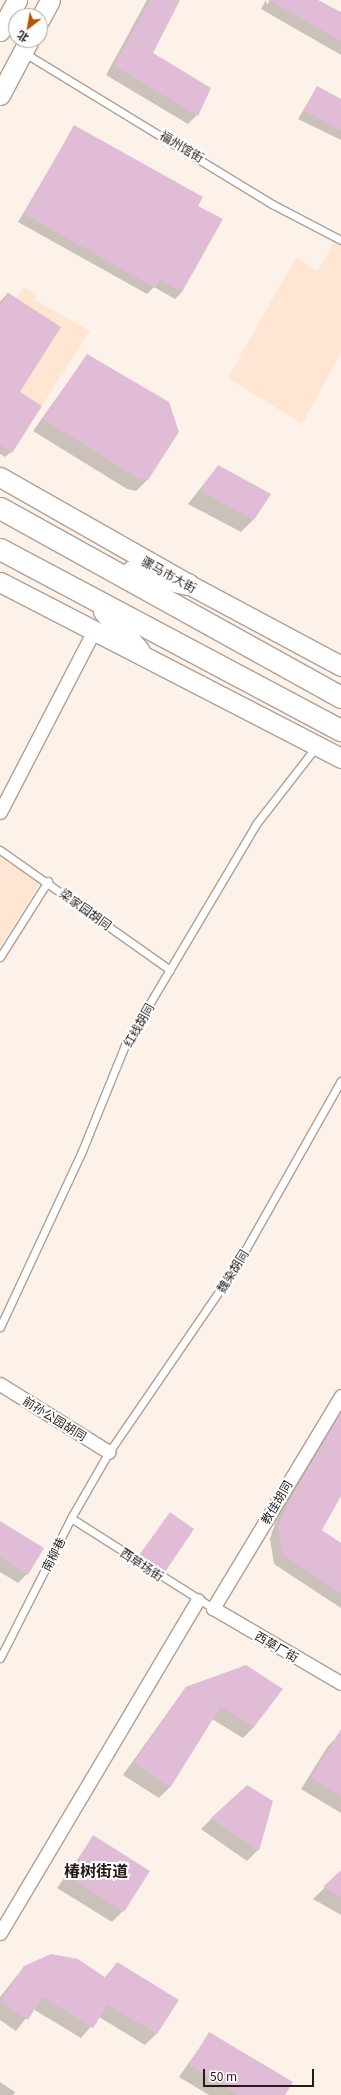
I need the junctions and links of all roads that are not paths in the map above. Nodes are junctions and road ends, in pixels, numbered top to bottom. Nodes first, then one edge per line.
1 (17, 0) edge
2 (0, 31) edge
3 (25, 48) edge
4 (29, 48) edge
5 (0, 95) edge
6 (341, 240) edge
7 (0, 477) edge
8 (0, 508) edge
9 (0, 549) edge
10 (108, 566) junction
11 (0, 582) edge
12 (188, 584) junction
13 (96, 602) junction
14 (94, 631) junction
15 (140, 651) junction
16 (341, 666) edge
17 (341, 697) edge
18 (341, 730) edge
19 (317, 746) junction
20 (341, 758) edge
21 (0, 812) edge
22 (0, 850) edge
23 (48, 881) junction
24 (0, 957) edge
25 (170, 970) junction
26 (341, 1081) edge
27 (0, 1327) edge
28 (0, 1384) edge
29 (341, 1396) edge
30 (109, 1452) junction
31 (71, 1518) junction
32 (198, 1600) junction
33 (213, 1608) junction
34 (0, 1658) edge
35 (341, 1682) edge
36 (0, 1933) edge

1 - 2 street
3 - 5 street
4 - 6 lane, 福州馆街
7 - 12 street, 骡马市大街
8 - 10 main road, 骡马市大街
9 - 13 main road
10 - 12 main road
10 - 17 main road, 骡马市大街
11 - 14 street
12 - 16 street, 骡马市大街
13 - 15 main road
13 - 18 main road
14 - 15 street
14 - 21 street
15 - 19 street
19 - 20 street
19 - 25 lane, 红线胡同
22 - 23 lane, 梁家园胡同
23 - 24 lane
23 - 25 lane, 梁家园胡同
25 - 27 lane, 红线胡同
26 - 30 lane, 魏染胡同
28 - 30 street, 前孙公园胡同
29 - 33 street, 教佳胡同
30 - 31 lane, 南柳巷
31 - 32 lane, 西草场街
31 - 34 lane, 南柳巷
32 - 33 lane, 西草场街
32 - 36 street
33 - 35 street, 西草厂街

